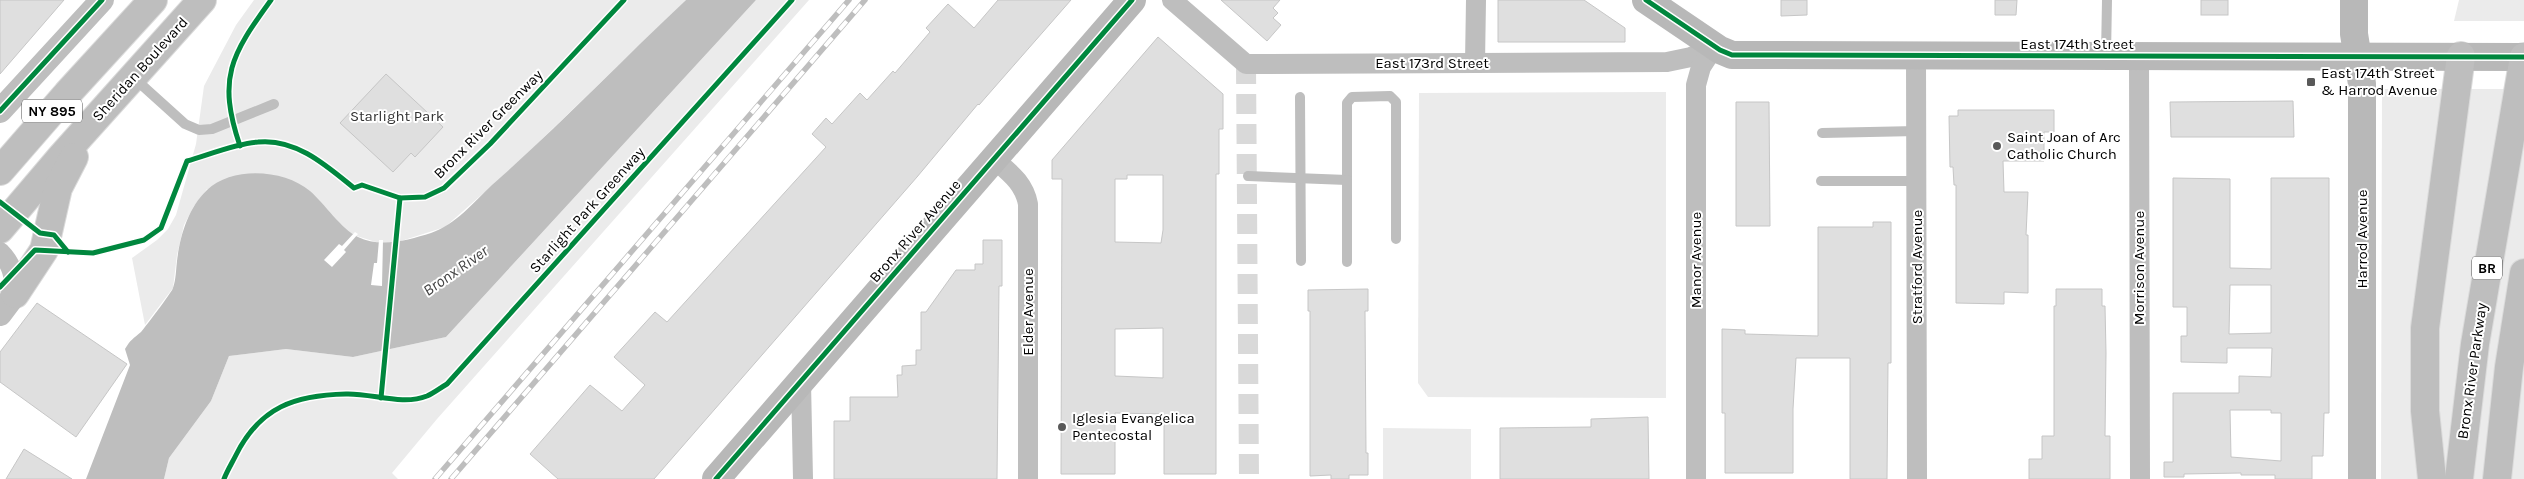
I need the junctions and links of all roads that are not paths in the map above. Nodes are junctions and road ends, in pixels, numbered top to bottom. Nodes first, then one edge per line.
1 (102, 0) edge
2 (153, 0) edge
3 (202, 0) edge
4 (1132, 0) edge
5 (1172, 0) edge
6 (1468, 0) edge
7 (1476, 0) edge
8 (1646, 0) edge
9 (2107, 0) edge
10 (2354, 0) edge
11 (1714, 46) junction
12 (1916, 56) junction
13 (2106, 56) junction
14 (2138, 56) junction
15 (2358, 56) junction
16 (2461, 56) junction
17 (2518, 57) edge
18 (1475, 63) junction
19 (133, 77) junction
20 (1300, 97) dead end
21 (274, 104) dead end
22 (0, 110) edge
23 (90, 124) junction
24 (1917, 131) junction
25 (1822, 133) dead end
26 (994, 160) junction
27 (0, 171) edge
28 (1248, 176) dead end
29 (1300, 178) junction
30 (1347, 180) junction
31 (1821, 181) dead end
32 (1917, 181) junction
33 (0, 229) edge
34 (1396, 239) dead end
35 (0, 252) edge
36 (1301, 261) dead end
37 (1347, 262) dead end
38 (2524, 273) edge
39 (7, 304) edge
40 (800, 382) junction
41 (716, 479) edge
42 (803, 479) edge
43 (1028, 479) edge
44 (1696, 479) edge
45 (1917, 479) edge
46 (2140, 479) edge
47 (2362, 479) edge
48 (2432, 479) edge
49 (2459, 479) edge
50 (2497, 479) edge

1 - 22 street
2 - 27 main road, NY 895
3 - 19 main road, Sheridan Boulevard / NY 895
4 - 26 main road, Bronx River Avenue
5 - 18 street, East 173rd Street
6 - 7 lane
7 - 18 street
8 - 11 main road, East 174th Street
9 - 13 lane
10 - 15 main road, Harrod Avenue
11 - 12 main road, East 174th Street
11 - 18 street, East 173rd Street
11 - 44 street, Manor Avenue
12 - 13 main road, East 174th Street
12 - 24 street, Stratford Avenue
13 - 14 main road, East 174th Street
14 - 15 main road, East 174th Street
14 - 46 street, Morrison Avenue
15 - 16 main road, East 174th Street
15 - 47 main road, Harrod Avenue
16 - 17 main road, East 174th Street
16 - 48 main road
17 - 49 main road, Bronx River Parkway / BR
19 - 21 lane
19 - 23 main road, Sheridan Boulevard / NY 895
20 - 29 lane
23 - 33 main road, Sheridan Boulevard / NY 895
23 - 39 main road
24 - 25 lane
24 - 32 street, Stratford Avenue
26 - 40 main road, Bronx River Avenue
26 - 43 street, Elder Avenue
28 - 29 lane
29 - 30 lane
29 - 36 lane
30 - 34 lane
30 - 37 lane
31 - 32 lane
32 - 45 street, Stratford Avenue
35 - 39 street
38 - 50 main road, BR
40 - 41 main road, Bronx River Avenue
40 - 42 street

